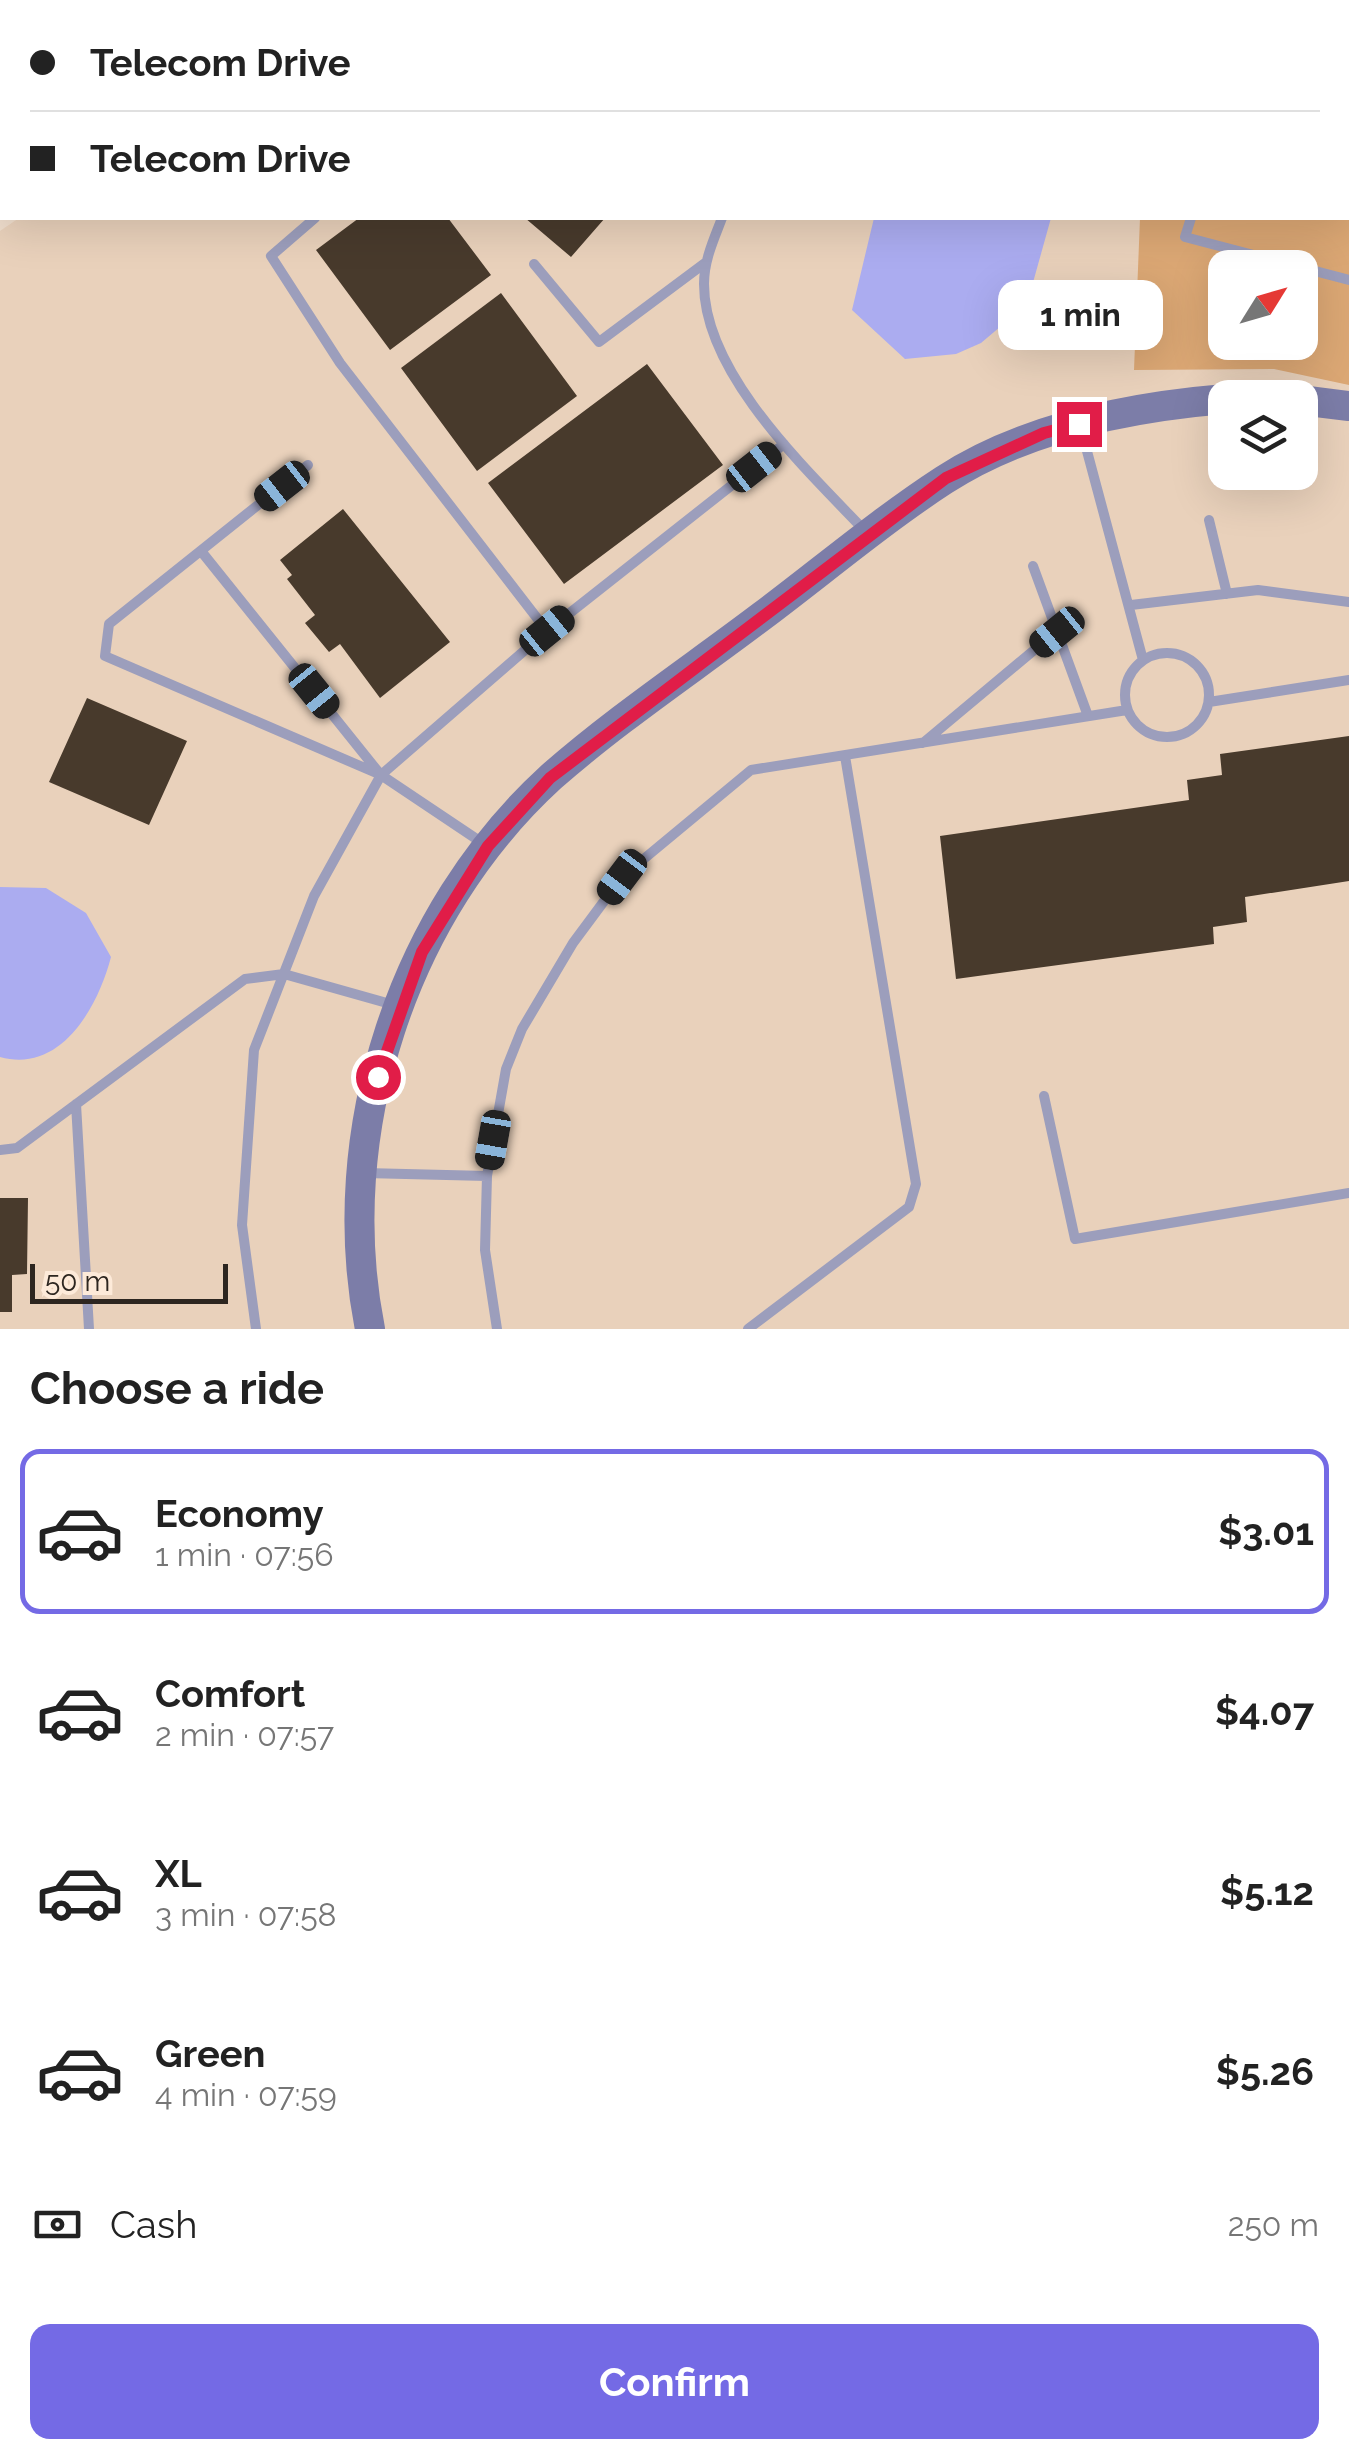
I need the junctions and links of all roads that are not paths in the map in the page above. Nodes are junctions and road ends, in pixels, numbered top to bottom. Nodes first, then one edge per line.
1 (313, 220) edge
2 (721, 220) edge
3 (1189, 220) edge
4 (705, 263) junction
5 (534, 264) dead end
6 (1349, 280) edge
7 (1208, 402) edge
8 (1318, 402) edge
9 (1349, 406) edge
10 (1079, 424) junction
11 (784, 444) junction
12 (308, 465) dead end
13 (1209, 520) dead end
14 (870, 535) junction
15 (201, 550) junction
16 (1033, 566) dead end
17 (1227, 594) junction
18 (1349, 602) edge
19 (1131, 604) junction
20 (547, 631) junction
21 (1057, 632) junction
22 (1144, 660) junction
23 (1349, 680) edge
24 (1209, 702) junction
25 (1127, 710) junction
26 (1088, 716) junction
27 (922, 744) junction
28 (845, 756) junction
29 (381, 775) junction
30 (488, 846) junction
31 (284, 974) junction
32 (399, 1007) junction
33 (1044, 1096) dead end
34 (76, 1104) junction
35 (0, 1150) edge
36 (360, 1173) junction
37 (486, 1176) junction
38 (1349, 1193) edge
39 (89, 1329) edge
40 (256, 1329) edge
41 (370, 1329) edge
42 (498, 1329) edge
43 (748, 1329) edge

1 - 20 lane
2 - 4 lane
3 - 6 lane
4 - 5 lane
4 - 11 lane
7 - 10 street
8 - 9 street
10 - 14 street
10 - 19 lane
11 - 14 lane
11 - 20 lane
12 - 15 lane
13 - 17 lane
14 - 30 street
15 - 29 lane
15 - 29 lane
16 - 21 lane
17 - 18 lane
17 - 19 lane
19 - 22 lane
20 - 29 lane
21 - 26 lane
21 - 27 lane
22 - 24 lane
22 - 25 lane
23 - 24 lane
24 - 25 lane
25 - 26 lane
26 - 27 lane
27 - 28 lane
28 - 37 lane
28 - 43 lane
29 - 30 lane
29 - 31 lane
30 - 32 street
31 - 32 lane
31 - 34 lane
31 - 40 lane
32 - 36 street
33 - 38 lane
34 - 35 lane
34 - 39 lane
36 - 37 lane
36 - 41 street
37 - 42 lane

